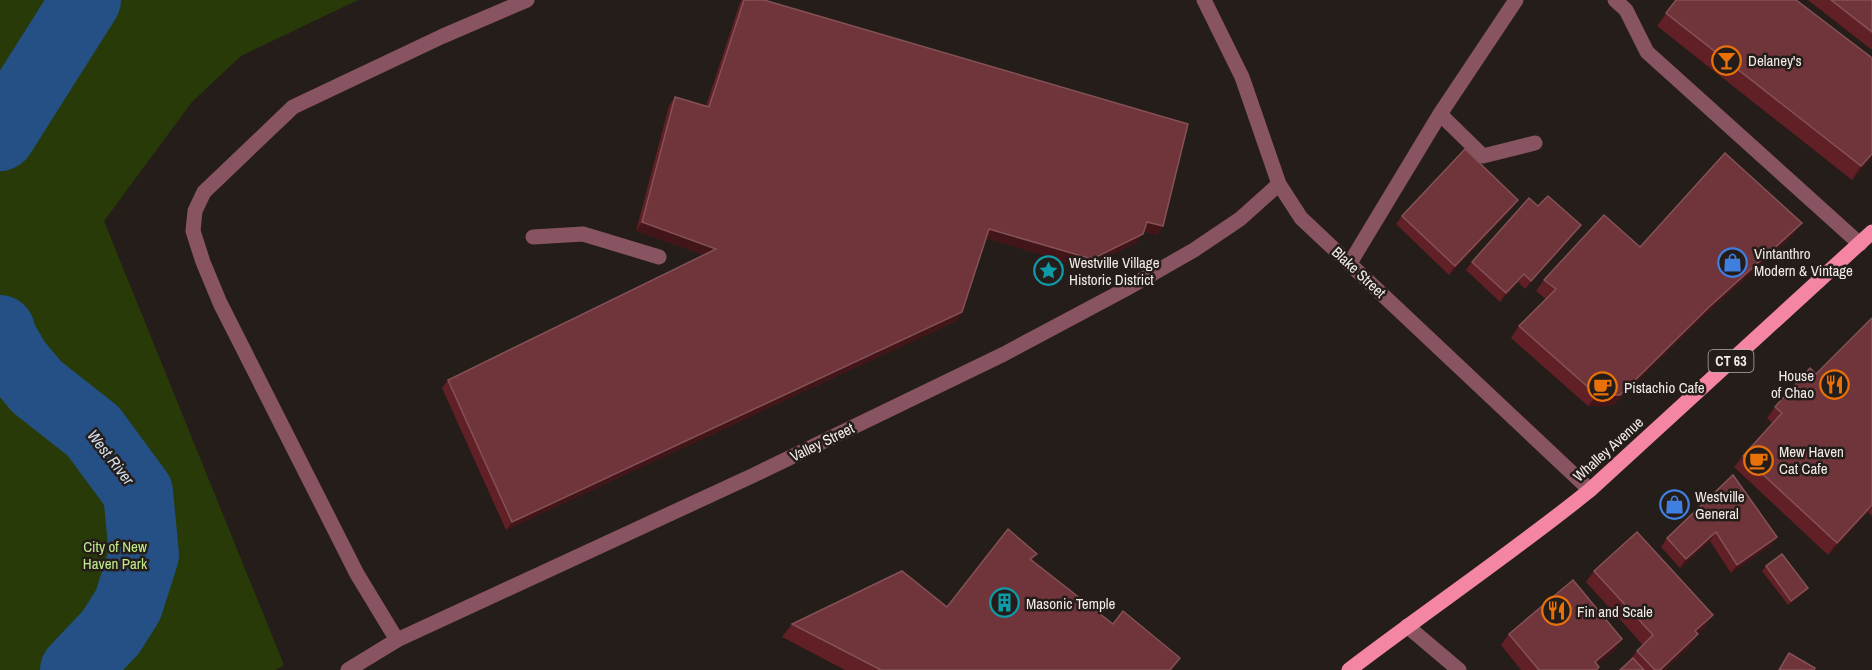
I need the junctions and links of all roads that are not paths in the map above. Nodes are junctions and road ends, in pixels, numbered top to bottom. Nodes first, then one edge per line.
1 (527, 0) edge
2 (1204, 0) edge
3 (1516, 0) edge
4 (1615, 0) edge
5 (1440, 114) junction
6 (1535, 142) dead end
7 (1279, 184) junction
8 (1872, 232) edge
9 (533, 237) dead end
10 (1860, 244) junction
11 (659, 257) dead end
12 (1350, 263) junction
13 (1590, 490) junction
14 (1407, 626) junction
15 (397, 640) junction
16 (348, 670) edge
17 (1349, 670) edge
18 (1460, 670) edge

1 - 15 street
2 - 7 street, Blake Street
3 - 5 street
4 - 10 street
5 - 6 street
5 - 12 street
7 - 12 street, Blake Street
7 - 15 street, Valley Street
8 - 10 main road, Whalley Avenue / CT 63
9 - 11 street
10 - 13 main road, Whalley Avenue / CT 63
12 - 13 street, Blake Street
13 - 14 main road, Whalley Avenue / CT 63
14 - 17 main road, Whalley Avenue / CT 63
14 - 18 street
15 - 16 street, Valley Street

